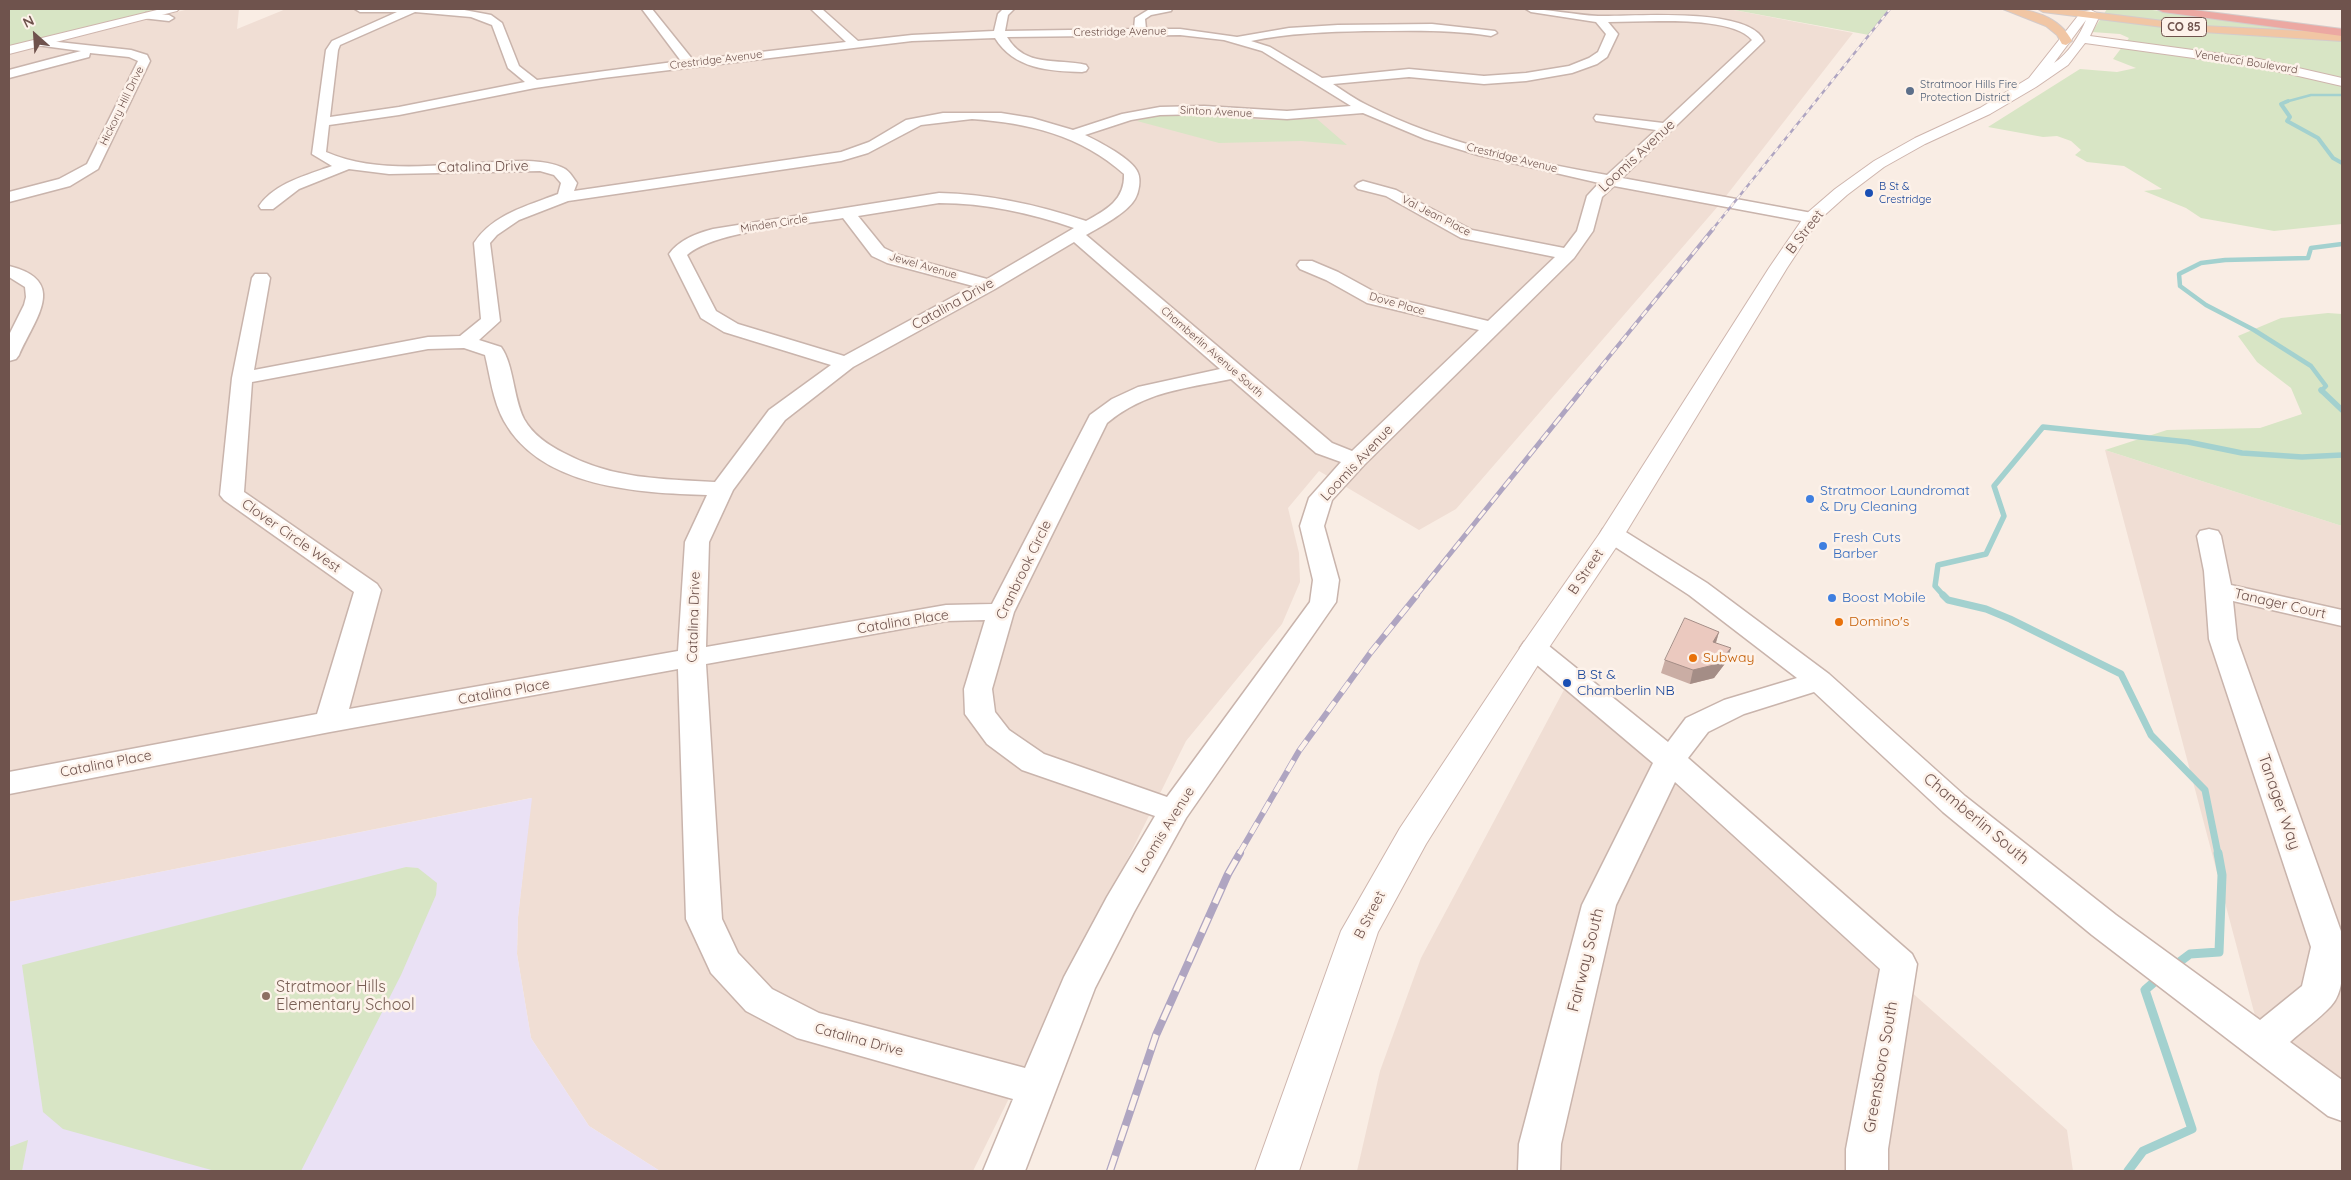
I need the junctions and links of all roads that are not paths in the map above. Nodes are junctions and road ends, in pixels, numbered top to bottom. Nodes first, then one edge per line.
1 (360, 9) edge
2 (647, 9) edge
3 (816, 9) edge
4 (1009, 9) edge
5 (1167, 9) edge
6 (1531, 9) edge
7 (2009, 9) edge
8 (2043, 9) edge
9 (2059, 9) edge
10 (2163, 9) edge
11 (2196, 9) edge
12 (411, 10) edge
13 (171, 13) edge
14 (2090, 14) junction
15 (1599, 18) junction
16 (2342, 28) edge
17 (2204, 29) junction
18 (1140, 32) junction
19 (1491, 33) dead end
20 (999, 34) junction
21 (2283, 35) junction
22 (2339, 36) edge
23 (1239, 40) junction
24 (2077, 40) junction
25 (40, 43) junction
26 (855, 44) junction
27 (9, 50) edge
28 (100, 50) junction
29 (689, 63) junction
30 (1082, 68) dead end
31 (9, 74) edge
32 (1319, 82) junction
33 (2342, 82) edge
34 (535, 84) junction
35 (323, 105) junction
36 (1364, 109) junction
37 (399, 111) junction
38 (1601, 118) dead end
39 (322, 122) junction
40 (1668, 128) junction
41 (1072, 135) junction
42 (347, 165) junction
43 (1610, 181) junction
44 (56, 185) junction
45 (1363, 186) dead end
46 (77, 188) dead end
47 (9, 197) edge
48 (565, 197) junction
49 (267, 206) dead end
50 (846, 212) junction
51 (1812, 218) junction
52 (1080, 230) junction
53 (1568, 254) junction
54 (1306, 265) dead end
55 (9, 271) edge
56 (261, 278) dead end
57 (989, 285) junction
58 (1493, 328) junction
59 (14, 332) edge
60 (465, 342) junction
61 (9, 355) edge
62 (846, 363) junction
63 (1236, 372) junction
64 (242, 378) junction
65 (1356, 460) junction
66 (722, 489) junction
67 (1612, 534) junction
68 (2209, 536) dead end
69 (2218, 590) junction
70 (1001, 612) junction
71 (2342, 618) edge
72 (1534, 648) junction
73 (692, 659) junction
74 (1819, 681) junction
75 (330, 722) junction
76 (1670, 760) junction
77 (9, 783) edge
78 (1174, 811) junction
79 (2262, 1042) junction
80 (1036, 1090) junction
81 (2342, 1103) edge
82 (1004, 1171) edge
83 (1277, 1171) edge
84 (1539, 1171) edge
85 (1868, 1171) edge

1 - 12 street
2 - 29 street
3 - 26 street
4 - 20 street
5 - 18 street
6 - 15 street
7 - 24 main road
8 - 14 main road, CO 85
9 - 14 main road, CO 85
10 - 22 highway
11 - 16 highway
12 - 34 street
12 - 35 street
13 - 25 main road
14 - 17 main road, CO 85
14 - 21 main road, CO 85
14 - 24 main road, B Street
14 - 24 main road, B Street
15 - 32 street
15 - 40 street, Loomis Avenue
17 - 21 main road, CO 85
17 - 24 main road
18 - 20 street, Crestridge Avenue
18 - 23 street, Crestridge Avenue
19 - 23 street
20 - 26 street, Crestridge Avenue
20 - 30 street
21 - 22 main road, CO 85
23 - 32 street, Crestridge Avenue
24 - 33 main road, Venetucci Boulevard
24 - 51 main road, B Street
25 - 27 main road
25 - 28 street, Hickory Hill Drive
26 - 29 street, Crestridge Avenue
28 - 31 street
28 - 44 street, Hickory Hill Drive
29 - 34 street, Crestridge Avenue
32 - 36 street, Crestridge Avenue
34 - 37 street, Crestridge Avenue
35 - 37 street, Crestridge Avenue
35 - 39 street
36 - 41 street, Sinton Avenue
36 - 43 street, Crestridge Avenue
37 - 39 street, Crestridge Avenue
38 - 40 street
39 - 42 street, Catalina Drive
40 - 43 street, Loomis Avenue
41 - 48 street, Catalina Drive
41 - 52 street, Catalina Drive
42 - 48 street, Catalina Drive
42 - 49 street
43 - 51 street, Crestridge Avenue
43 - 53 street, Loomis Avenue
44 - 46 street
44 - 47 street, Hickory Hill Drive
45 - 53 street, Val Jean Place
48 - 60 street
50 - 52 street, Minden Circle
50 - 57 street, Jewel Avenue
50 - 62 street, Minden Circle
51 - 67 main road, B Street
52 - 57 street, Catalina Drive
52 - 63 street, Chamberlin Avenue South
53 - 58 street, Loomis Avenue
54 - 58 street, Dove Place
55 - 59 street
56 - 64 street, Clover Circle West
57 - 62 street, Catalina Drive
58 - 65 street, Loomis Avenue
59 - 61 street
60 - 64 street
60 - 66 street
62 - 66 street, Catalina Drive
63 - 65 street, Chamberlin Avenue South
63 - 70 street, Cranbrook Circle
64 - 75 street, Clover Circle West
65 - 78 street, Loomis Avenue
66 - 73 street, Catalina Drive
67 - 72 main road, B Street
67 - 74 street, Chamberlin South
68 - 69 street, Tanager Way
69 - 71 street, Tanager Court
69 - 79 street, Tanager Way
70 - 73 street, Catalina Place
70 - 78 street, Cranbrook Circle
72 - 76 street
72 - 83 main road, B Street
73 - 75 street, Catalina Place
73 - 80 street, Catalina Drive
74 - 76 street, Fairway South
74 - 79 street, Chamberlin South
75 - 77 street, Catalina Place
76 - 84 street, Fairway South
76 - 85 street, Greensboro South
78 - 80 street, Loomis Avenue
79 - 81 street, Chamberlin South
80 - 82 street, Loomis Avenue

